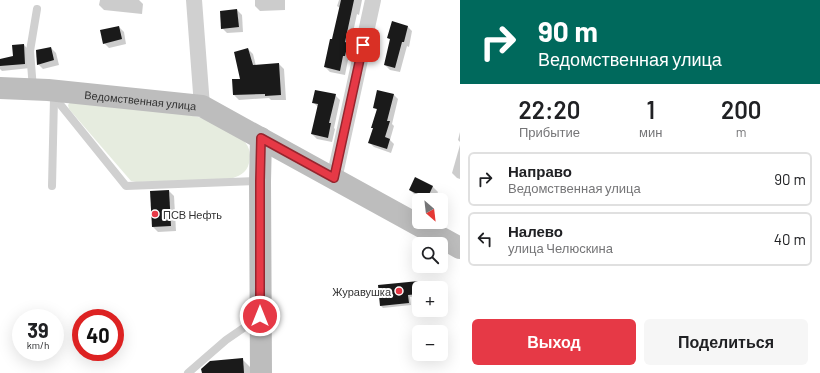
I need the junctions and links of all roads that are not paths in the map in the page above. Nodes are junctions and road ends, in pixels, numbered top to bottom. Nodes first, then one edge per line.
1 (194, 0) edge
2 (373, 0) edge
3 (37, 9) dead end
4 (0, 88) edge
5 (45, 92) junction
6 (202, 106) junction
7 (261, 138) junction
8 (334, 178) junction
9 (260, 181) junction
10 (52, 186) dead end
11 (460, 248) edge
12 (260, 316) junction
13 (188, 373) edge
14 (261, 373) edge

1 - 6 street
2 - 8 street
3 - 5 lane
4 - 5 main road, Ведомственная улица
5 - 6 main road, Ведомственная улица
5 - 9 lane
5 - 10 lane
6 - 7 main road, Ведомственная улица
7 - 8 main road, Ведомственная улица
7 - 9 main road
8 - 11 main road, Ведомственная улица
9 - 12 main road
12 - 13 lane
12 - 14 main road

